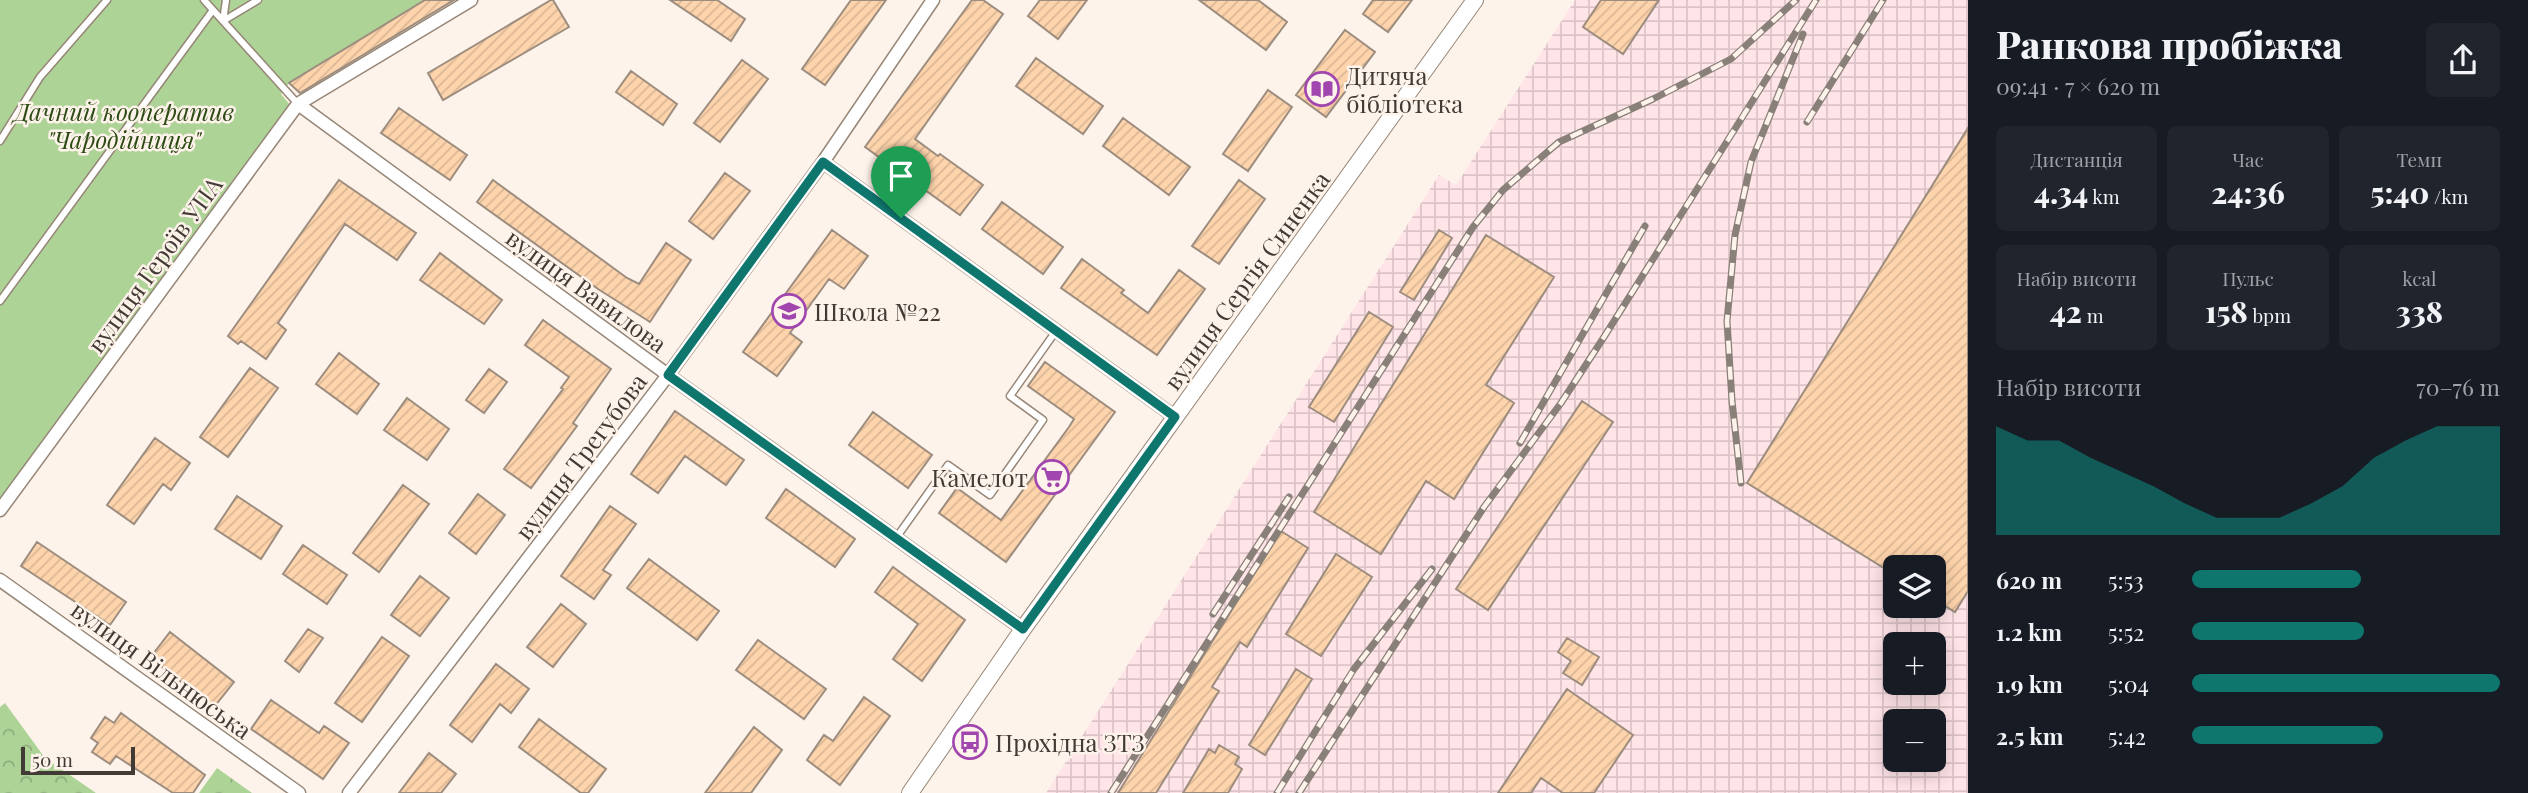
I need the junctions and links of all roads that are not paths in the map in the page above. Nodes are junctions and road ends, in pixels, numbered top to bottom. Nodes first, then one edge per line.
1 (107, 0) edge
2 (204, 0) edge
3 (226, 0) edge
4 (258, 0) edge
5 (471, 0) edge
6 (933, 0) edge
7 (1475, 0) edge
8 (213, 10) junction
9 (223, 21) junction
10 (298, 104) junction
11 (0, 141) edge
12 (823, 162) junction
13 (0, 301) edge
14 (1058, 330) junction
15 (668, 375) junction
16 (1175, 417) junction
17 (0, 510) edge
18 (896, 538) junction
19 (0, 580) edge
20 (1023, 629) junction
21 (299, 793) edge
22 (349, 793) edge
23 (909, 793) edge

1 - 11 lane
2 - 8 lane
3 - 9 lane
4 - 9 lane
5 - 10 street, вулиця Героїв УПА
6 - 12 street, вулиця Трегубова
7 - 16 street, вулиця Сергія Синенка
8 - 9 lane
8 - 13 lane
9 - 10 lane
10 - 15 street, вулиця Вавилова
10 - 17 street, вулиця Героїв УПА
12 - 14 street
12 - 15 street, вулиця Трегубова
14 - 16 street
14 - 18 lane
15 - 18 street, вулиця Вавилова
15 - 22 street, вулиця Трегубова
16 - 20 street, вулиця Сергія Синенка
18 - 20 street, вулиця Вавилова
19 - 21 street, вулиця Вільнюська
20 - 23 street, вулиця Сергія Синенка

